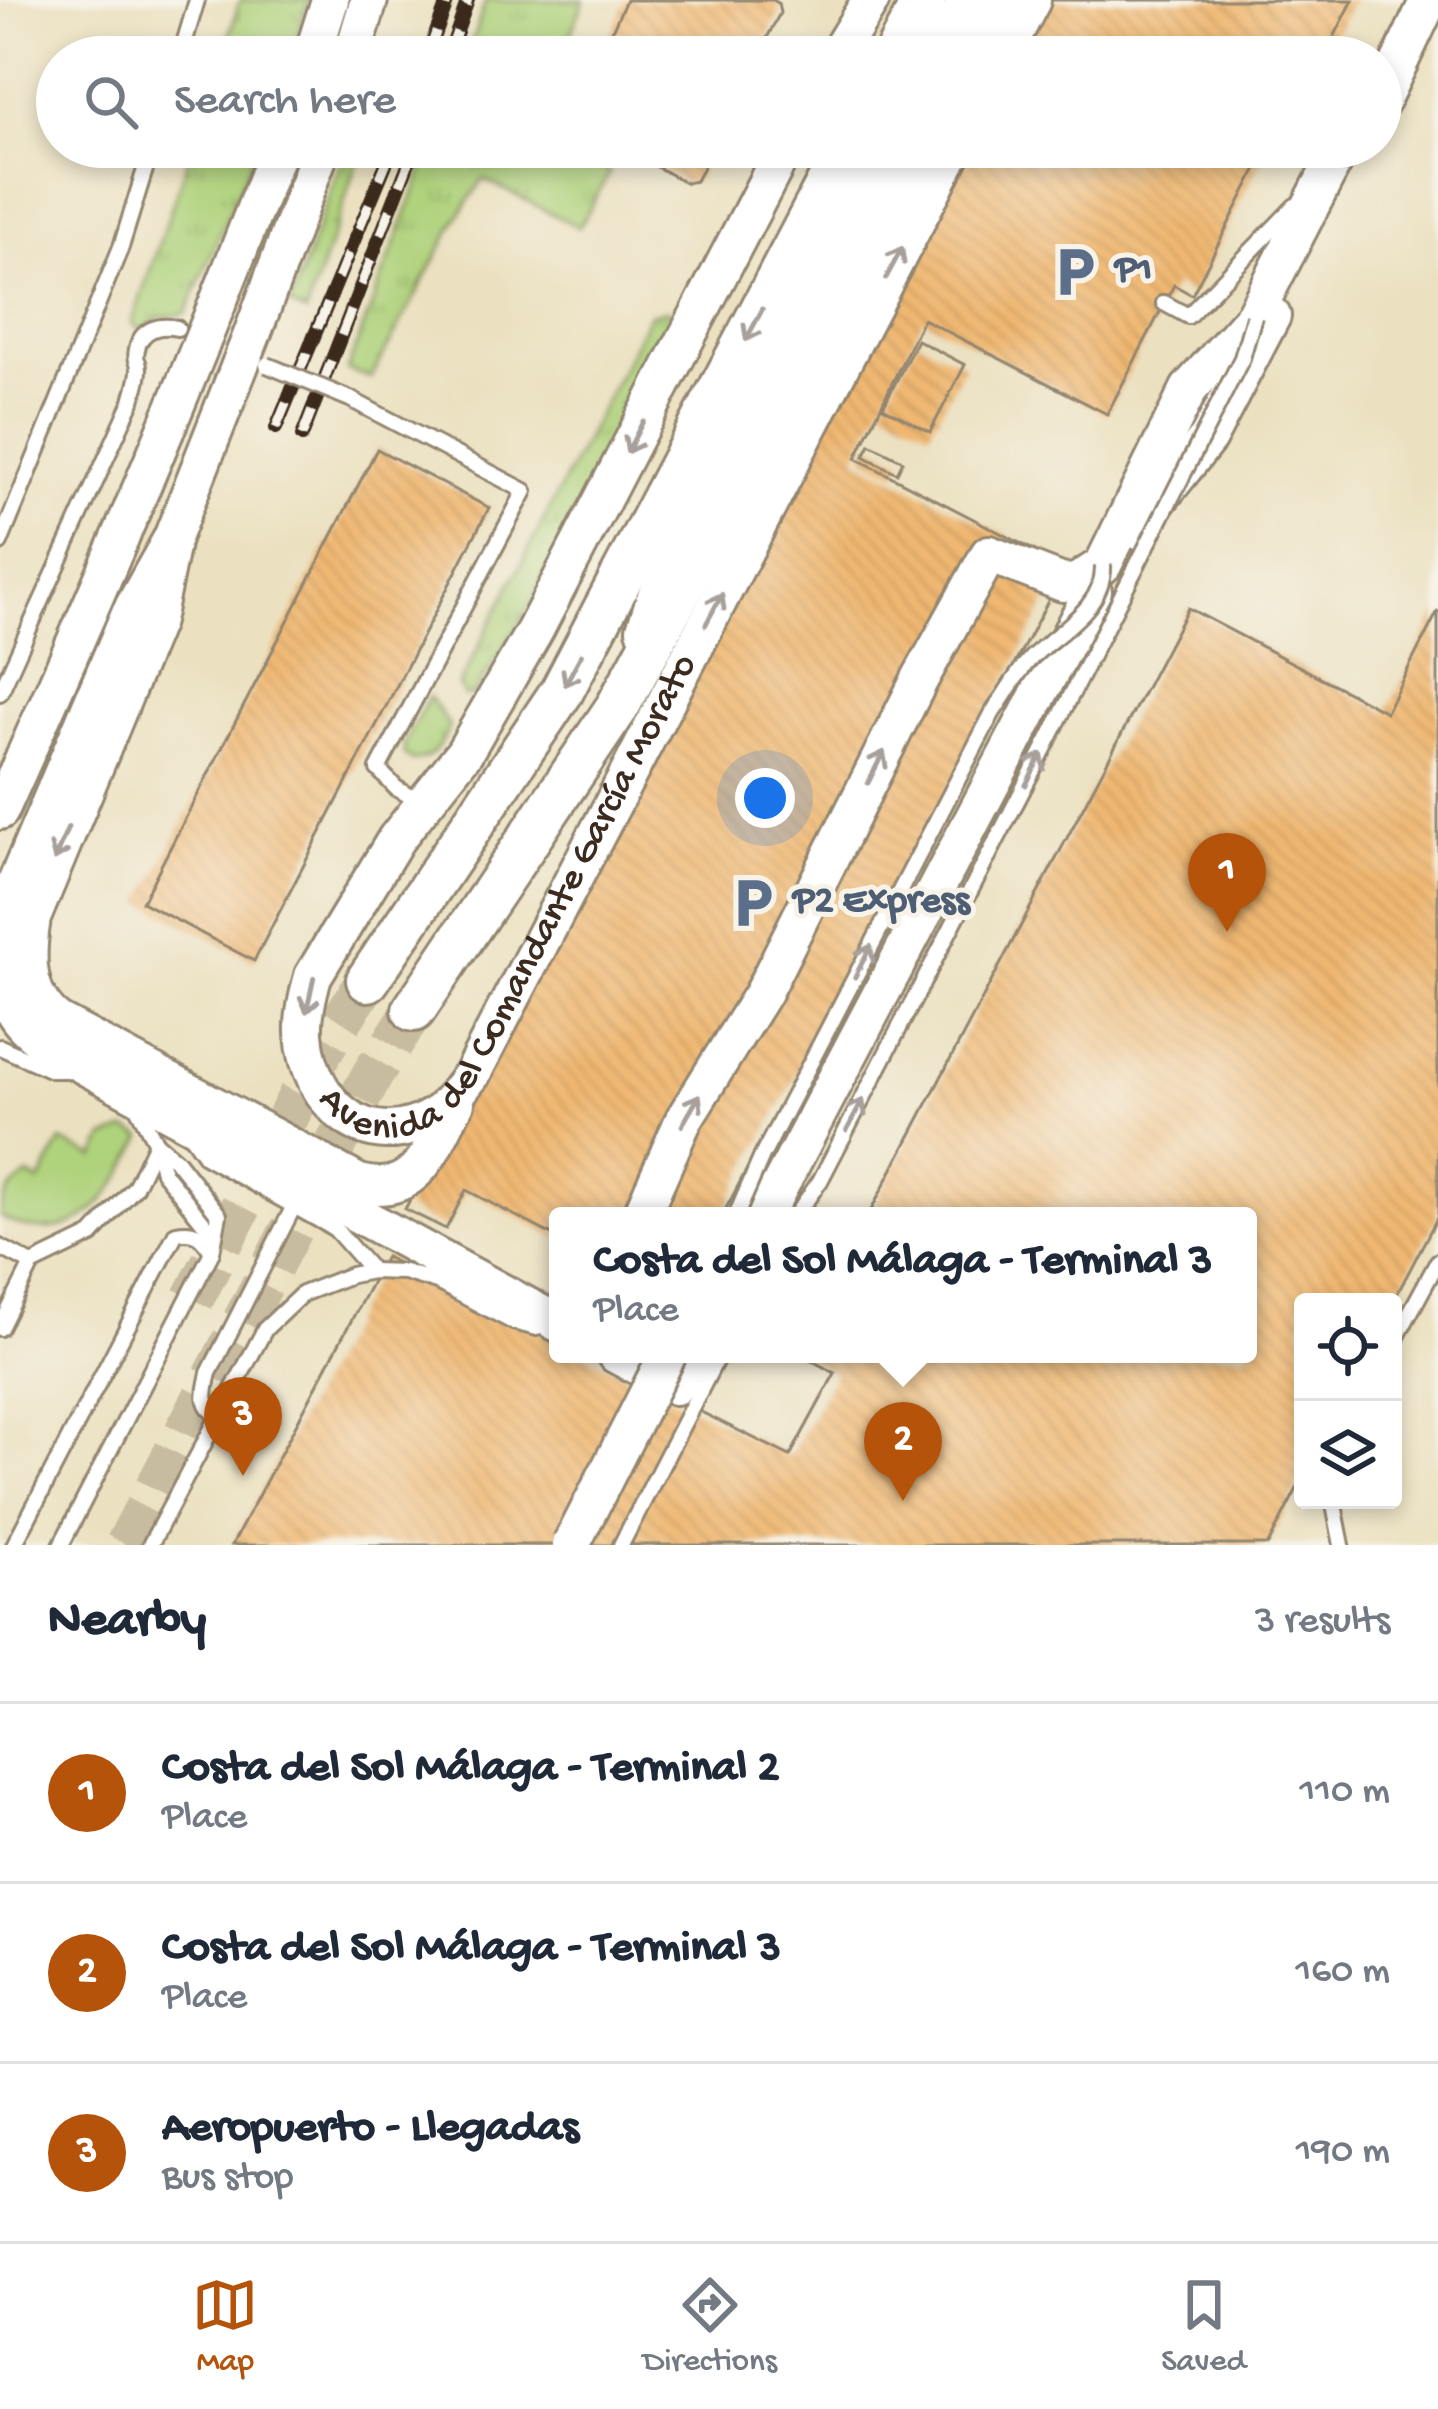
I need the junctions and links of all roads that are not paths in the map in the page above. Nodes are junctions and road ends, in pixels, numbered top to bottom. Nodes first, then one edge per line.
1 (197, 0) edge
2 (330, 0) edge
3 (369, 0) edge
4 (871, 0) edge
5 (924, 0) edge
6 (968, 0) edge
7 (998, 0) edge
8 (1032, 0) edge
9 (1418, 0) edge
10 (1429, 0) edge
11 (186, 36) edge
12 (319, 36) edge
13 (358, 36) edge
14 (849, 36) edge
15 (905, 36) edge
16 (948, 36) edge
17 (978, 36) edge
18 (1013, 36) edge
19 (1400, 36) edge
20 (1402, 56) edge
21 (145, 168) edge
22 (271, 168) edge
23 (314, 168) edge
24 (774, 168) edge
25 (836, 168) edge
26 (878, 168) edge
27 (908, 168) edge
28 (944, 168) edge
29 (1327, 168) edge
30 (1330, 168) edge
31 (1348, 168) edge
32 (1164, 303) dead end
33 (1254, 316) junction
34 (177, 328) dead end
35 (267, 364) dead end
36 (172, 538) junction
37 (0, 543) edge
38 (1102, 565) junction
39 (0, 693) edge
40 (618, 706) junction
41 (422, 803) junction
42 (0, 811) edge
43 (5, 907) edge
44 (0, 968) edge
45 (368, 980) tunnel mouth
46 (414, 1010) tunnel mouth
47 (0, 1047) edge
48 (472, 1074) junction
49 (110, 1078) junction
50 (165, 1128) junction
51 (294, 1207) junction
52 (645, 1207) edge
53 (740, 1207) edge
54 (769, 1207) edge
55 (801, 1207) edge
56 (0, 1247) edge
57 (212, 1252) junction
58 (1438, 1261) edge
59 (32, 1264) junction
60 (372, 1270) junction
61 (549, 1319) edge
62 (1402, 1327) edge
63 (0, 1328) edge
64 (549, 1332) edge
65 (632, 1363) edge
66 (663, 1363) edge
67 (687, 1363) edge
68 (714, 1363) edge
69 (218, 1415) junction
70 (1335, 1509) edge
71 (14, 1545) edge
72 (61, 1545) edge
73 (150, 1545) edge
74 (571, 1545) edge
75 (621, 1545) edge
76 (1342, 1545) edge

1 - 11 lane
2 - 12 street
3 - 13 street
4 - 14 street
5 - 15 main road
6 - 16 street
7 - 17 main road
8 - 18 street
9 - 19 street
10 - 20 street
21 - 37 lane
22 - 42 street
23 - 36 street
24 -> 41 street, Avenida del Comandante García Morato
25 -> 45 main road, Avenida del Comandante García Morato
26 - 40 street, Avenida del Comandante García Morato
27 - 40 main road, Avenida del Comandante García Morato
48 -> 28 street, Avenida del Comandante García Morato
29 - 32 lane
30 - 33 street
31 - 54 street
33 - 38 street
55 -> 33 lane, bridge
34 - 39 lane
35 - 41 lane, bridge
36 - 43 street
36 -> 48 street
52 -> 38 street
53 -> 38 lane, bridge
40 - 46 main road, Avenida del Comandante García Morato
41 -> 48 street, Avenida del Comandante García Morato
43 - 44 street
44 - 49 street
47 - 49 lane
49 - 50 street
50 - 51 lane
50 - 57 lane
50 - 59 lane
50 - 61 street
51 - 60 lane
51 - 69 lane
56 - 59 lane
57 - 71 lane
57 - 72 lane
58 - 62 lane
59 - 63 lane
60 - 64 lane
60 - 69 lane
65 - 67 street
66 - 74 street, bridge
68 - 75 lane
69 - 73 lane
70 - 76 lane

